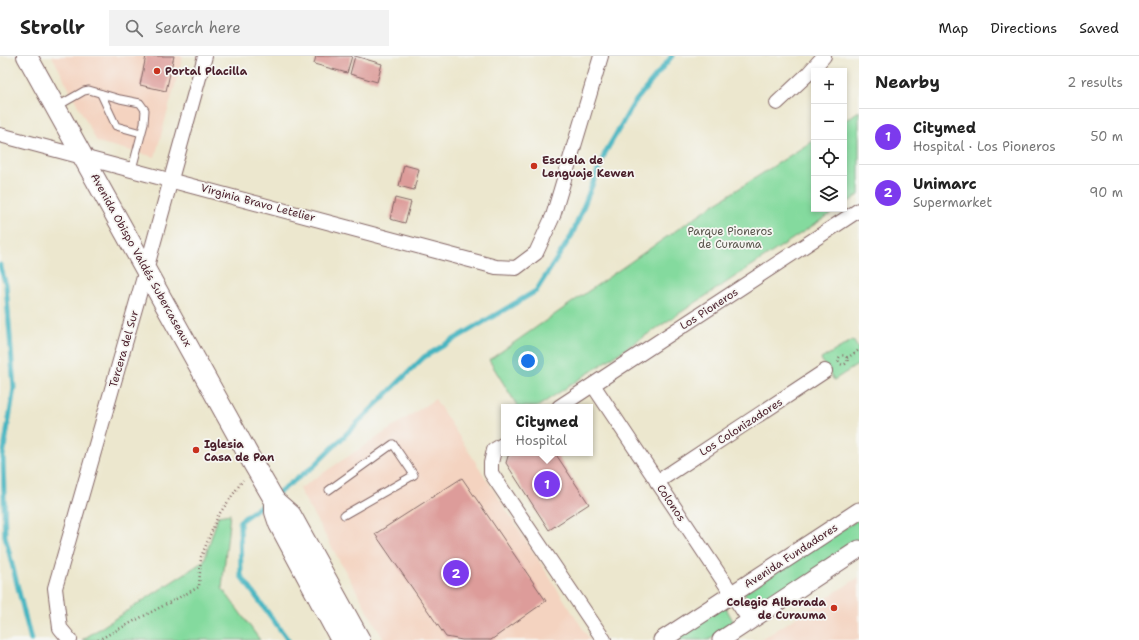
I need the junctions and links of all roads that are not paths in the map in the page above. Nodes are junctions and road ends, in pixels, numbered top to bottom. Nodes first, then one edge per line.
1 (27, 56) edge
2 (205, 56) edge
3 (601, 56) edge
4 (824, 56) edge
5 (101, 94) junction
6 (777, 102) dead end
7 (56, 108) junction
8 (141, 133) junction
9 (0, 135) edge
10 (83, 156) junction
11 (132, 169) junction
12 (171, 180) junction
13 (859, 210) edge
14 (146, 270) junction
15 (825, 371) dead end
16 (593, 385) junction
17 (564, 404) edge
18 (501, 446) edge
19 (657, 482) junction
20 (329, 490) dead end
21 (275, 501) junction
22 (859, 511) edge
23 (344, 515) dead end
24 (859, 549) edge
25 (732, 595) junction
26 (750, 621) junction
27 (70, 640) edge
28 (341, 640) edge
29 (360, 640) edge
30 (604, 640) edge
31 (662, 640) edge
32 (721, 640) edge

1 - 7 main road, Avenida Obispo Valdés Subercaseaux
2 - 12 street, Tercera del Sur
3 - 12 street, Virginia Bravo Letelier
4 - 6 street
5 - 7 lane
5 - 8 lane
5 - 8 lane
7 - 10 main road, Avenida Obispo Valdés Subercaseaux
8 - 11 lane
9 - 10 street, Virginia Bravo Letelier
10 - 11 street, Virginia Bravo Letelier
10 - 14 main road, Avenida Obispo Valdés Subercaseaux
11 - 12 street, Virginia Bravo Letelier
12 - 14 street, Tercera del Sur
13 - 16 street, Los Pioneros
14 - 21 main road, Avenida Obispo Valdés Subercaseaux
14 - 27 street, Tercera del Sur
15 - 19 street, Los Colonizadores
16 - 17 street, Los Pioneros
16 - 19 street, Colonos
18 - 30 street
19 - 25 street, Colonos
20 - 23 lane
21 - 28 main road
21 - 29 main road
22 - 25 street, Avenida Fundadores
24 - 26 street
25 - 26 street, Colonos
25 - 31 street, Avenida Fundadores
26 - 32 street

